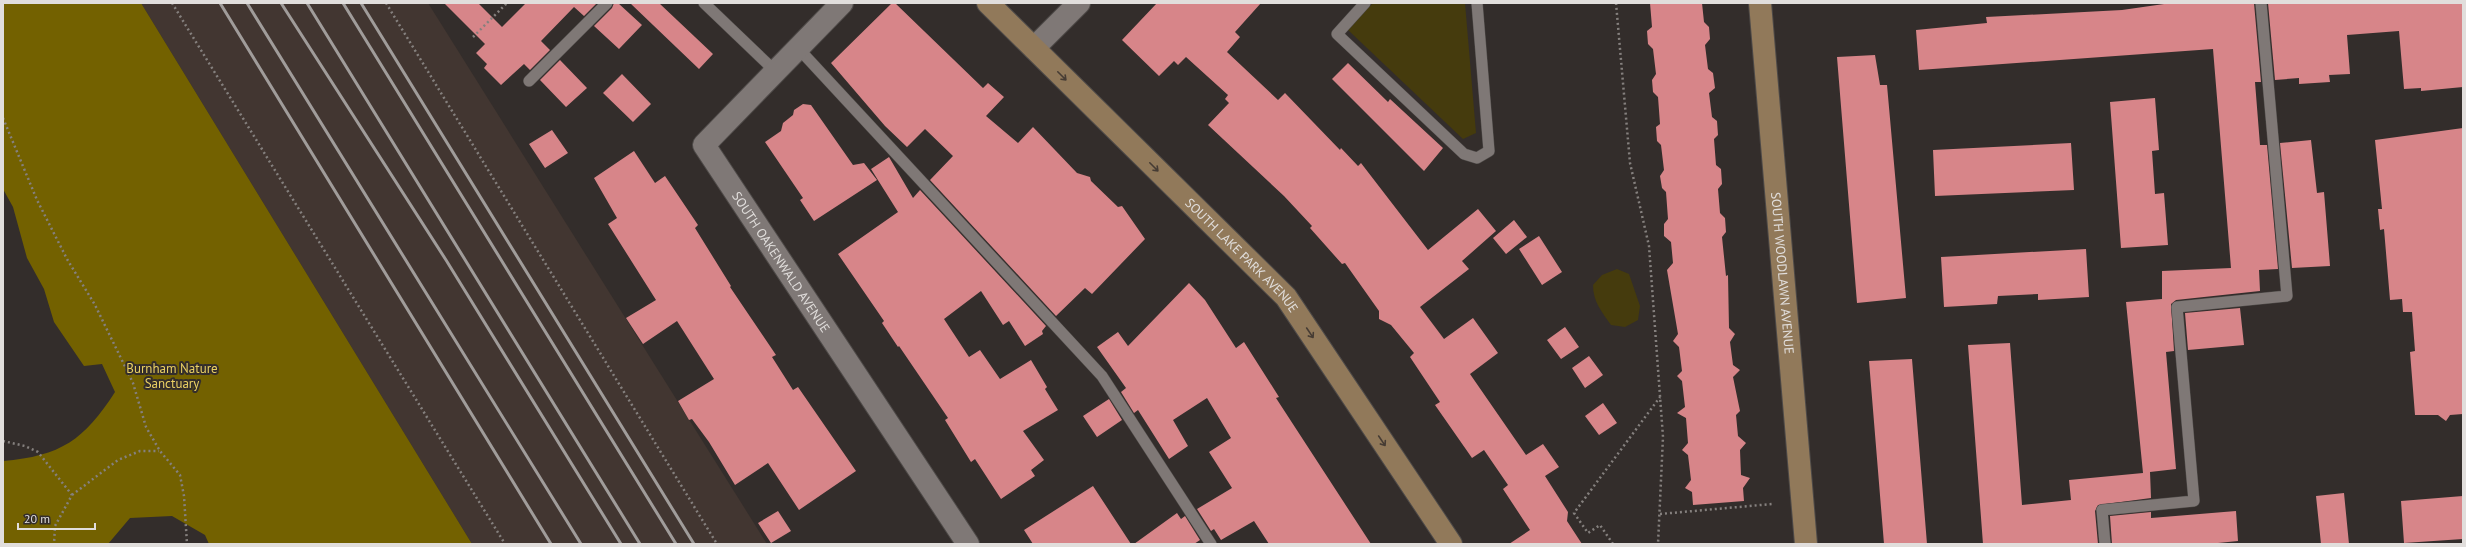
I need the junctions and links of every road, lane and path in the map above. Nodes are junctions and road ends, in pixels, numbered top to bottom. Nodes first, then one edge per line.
1 (172, 3) edge
2 (386, 3) edge
3 (507, 3) edge
4 (607, 3) edge
5 (704, 3) edge
6 (842, 3) edge
7 (988, 3) edge
8 (1079, 3) edge
9 (1365, 3) edge
10 (1477, 3) edge
11 (1616, 3) edge
12 (1760, 3) edge
13 (2261, 3) edge
14 (473, 37) dead end
15 (798, 48) junction
16 (1034, 48) junction
17 (775, 71) junction
18 (528, 81) dead end
19 (3, 118) edge
20 (1660, 397) junction
21 (3, 441) edge
22 (160, 451) junction
23 (72, 495) junction
24 (1772, 504) dead end
25 (1660, 514) junction
26 (54, 544) edge
27 (187, 544) edge
28 (505, 544) edge
29 (717, 544) edge
30 (968, 544) edge
31 (1211, 544) edge
32 (1451, 544) edge
33 (1612, 544) edge
34 (1658, 544) edge
35 (1806, 544) edge
36 (2105, 544) edge

1 - 28 path
2 - 29 path
3 - 14 path
4 - 18 lane
5 - 17 lane
6 - 15 street, SOUTH OAKENWALD AVENUE
7 - 16 street, SOUTH LAKE PARK AVENUE
8 - 16 street
9 - 10 lane
11 - 20 path
12 - 35 street, SOUTH WOODLAWN AVENUE
13 - 36 lane
15 - 17 street, SOUTH OAKENWALD AVENUE
15 - 31 lane
16 -> 32 street, SOUTH LAKE PARK AVENUE
17 - 30 street, SOUTH OAKENWALD AVENUE
19 - 22 path
20 - 25 path
20 - 33 path
21 - 23 path
22 - 23 path
22 - 27 path
23 - 26 path
24 - 25 path
25 - 34 path

